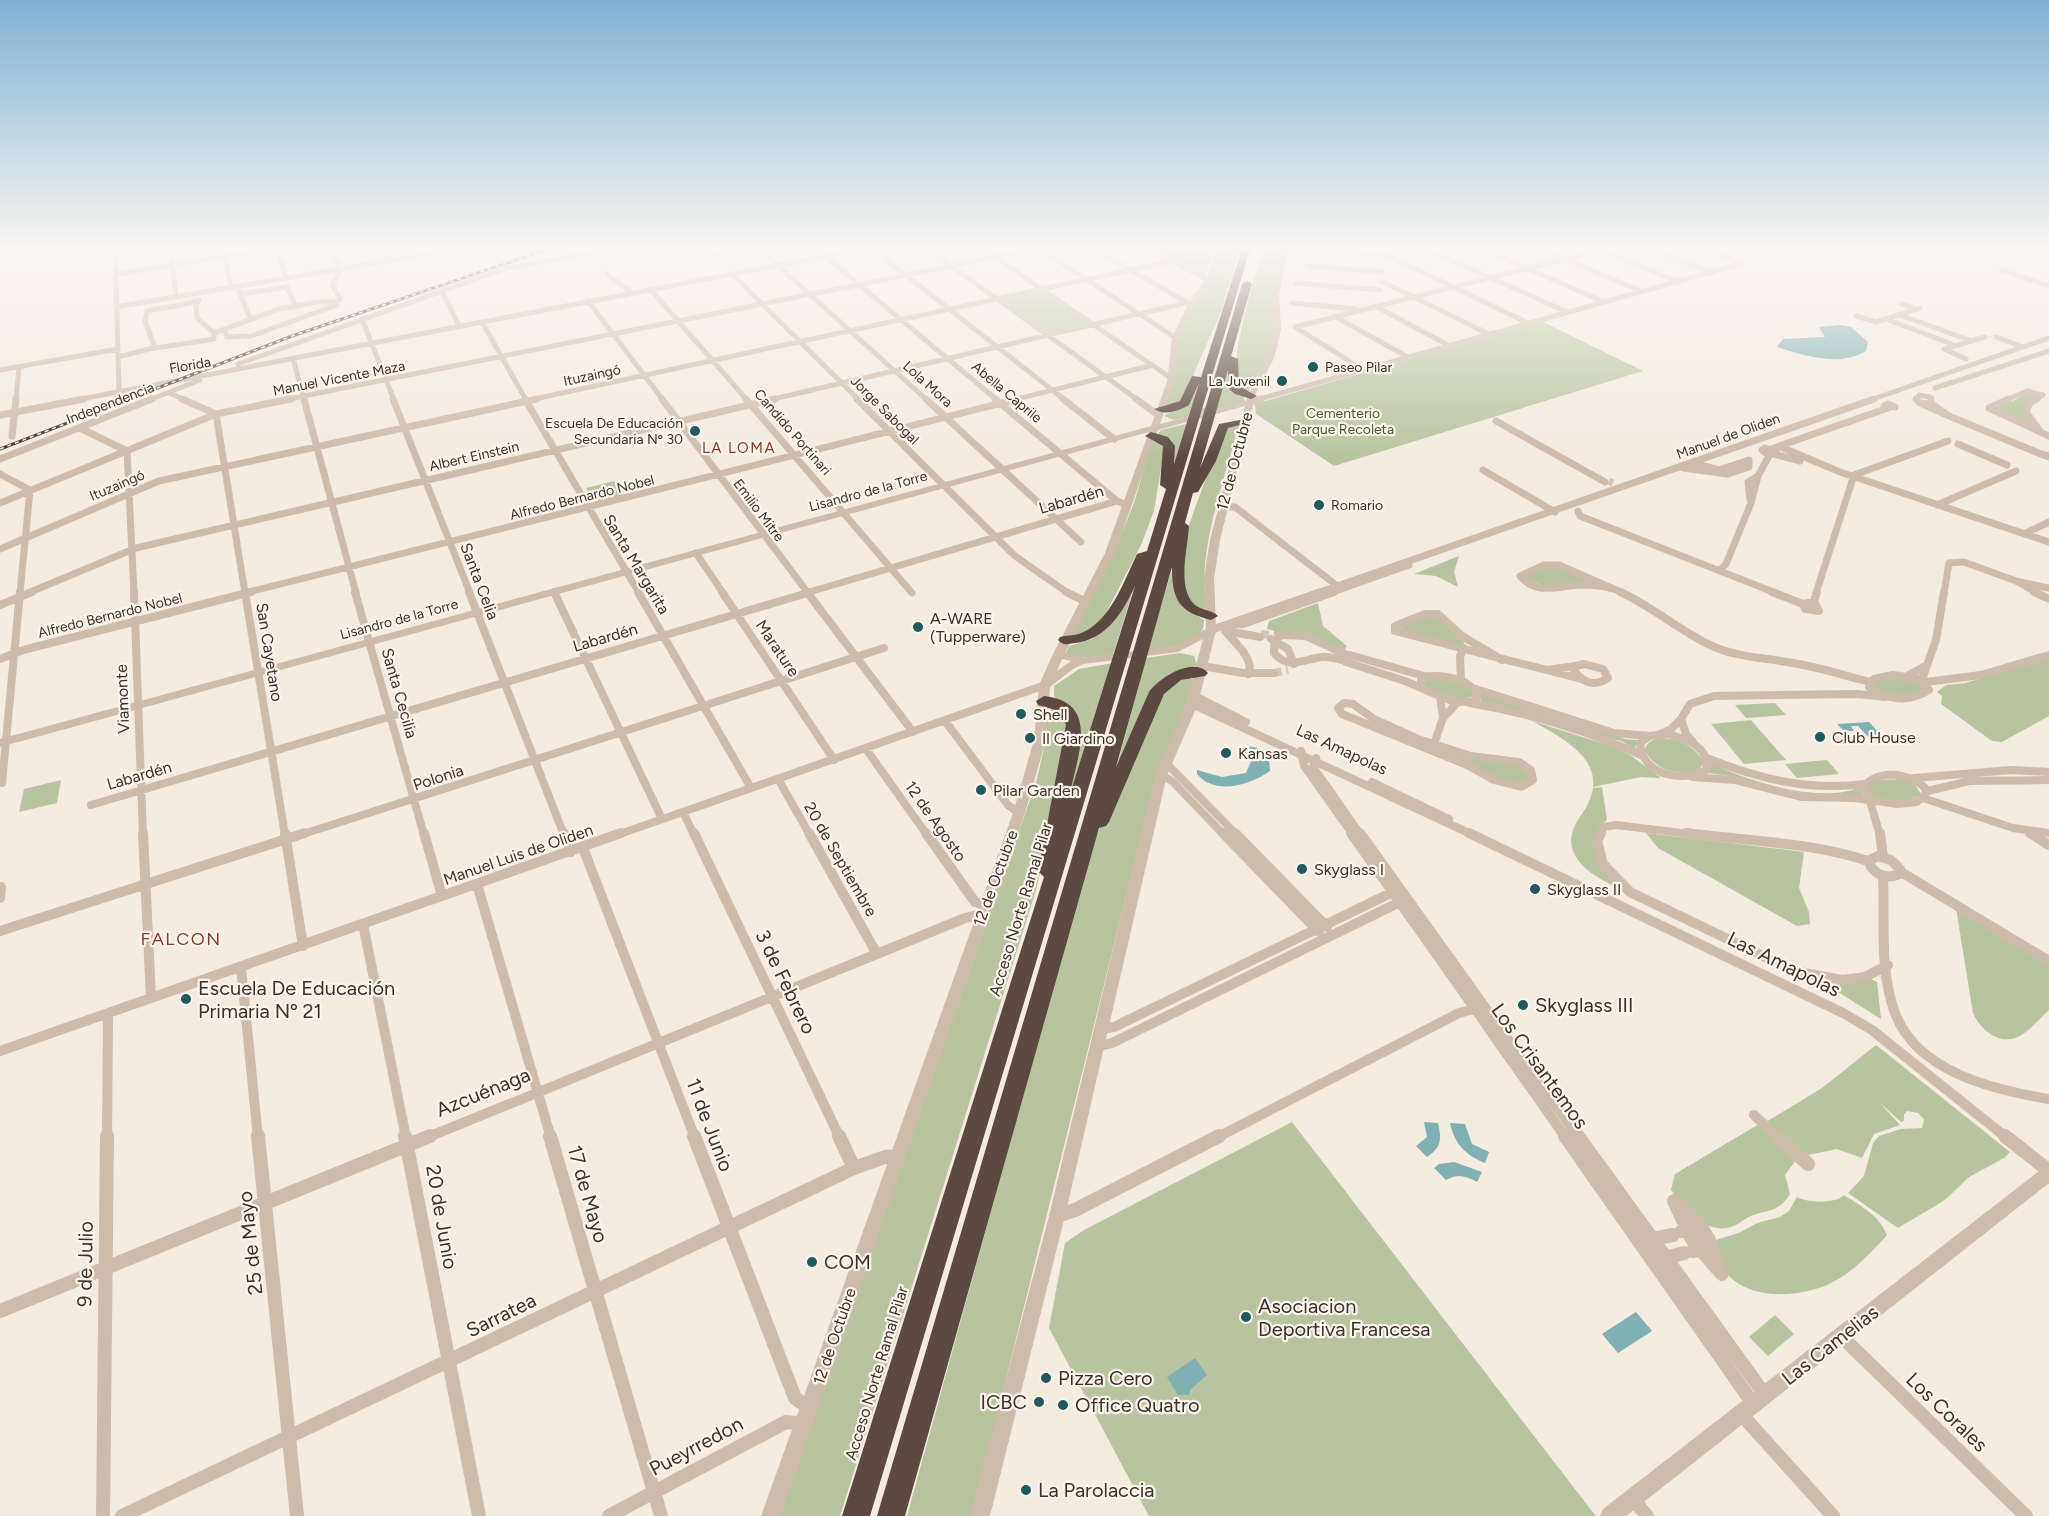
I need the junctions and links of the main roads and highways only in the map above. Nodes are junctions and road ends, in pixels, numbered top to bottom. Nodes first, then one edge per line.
1 (1225, 317) edge
2 (1238, 317) edge
3 (1236, 322) junction
4 (1223, 324) junction
5 (1251, 399) road end
6 (1159, 412) road end
7 (1246, 419) road end
8 (1193, 423) junction
9 (1152, 432) road end
10 (1182, 508) junction
11 (1162, 520) junction
12 (1211, 623) road end
13 (1065, 640) road end
14 (1202, 666) road end
15 (1045, 693) road end
16 (1071, 889) junction
17 (1029, 960) junction
18 (906, 1467) junction
19 (856, 1516) edge
20 (891, 1516) edge
21 (896, 1516) edge

1 - 4 highway, Acceso Norte Ramal Pilar
2 - 3 highway, Acceso Norte Ramal Pilar
3 - 5 highway
3 - 8 highway, Acceso Norte Ramal Pilar
4 - 6 highway
4 - 8 highway, Acceso Norte Ramal Pilar
7 - 10 highway
8 - 10 highway, Acceso Norte Ramal Pilar
8 - 11 highway, Acceso Norte Ramal Pilar
9 - 11 highway
10 - 12 highway
10 - 16 highway, Acceso Norte Ramal Pilar
11 - 13 highway
11 - 17 highway, Acceso Norte Ramal Pilar
14 - 16 highway
15 - 17 highway
16 - 18 highway, Acceso Norte Ramal Pilar
17 - 19 highway, Acceso Norte Ramal Pilar
18 - 20 highway, Acceso Norte Ramal Pilar
18 - 21 highway

